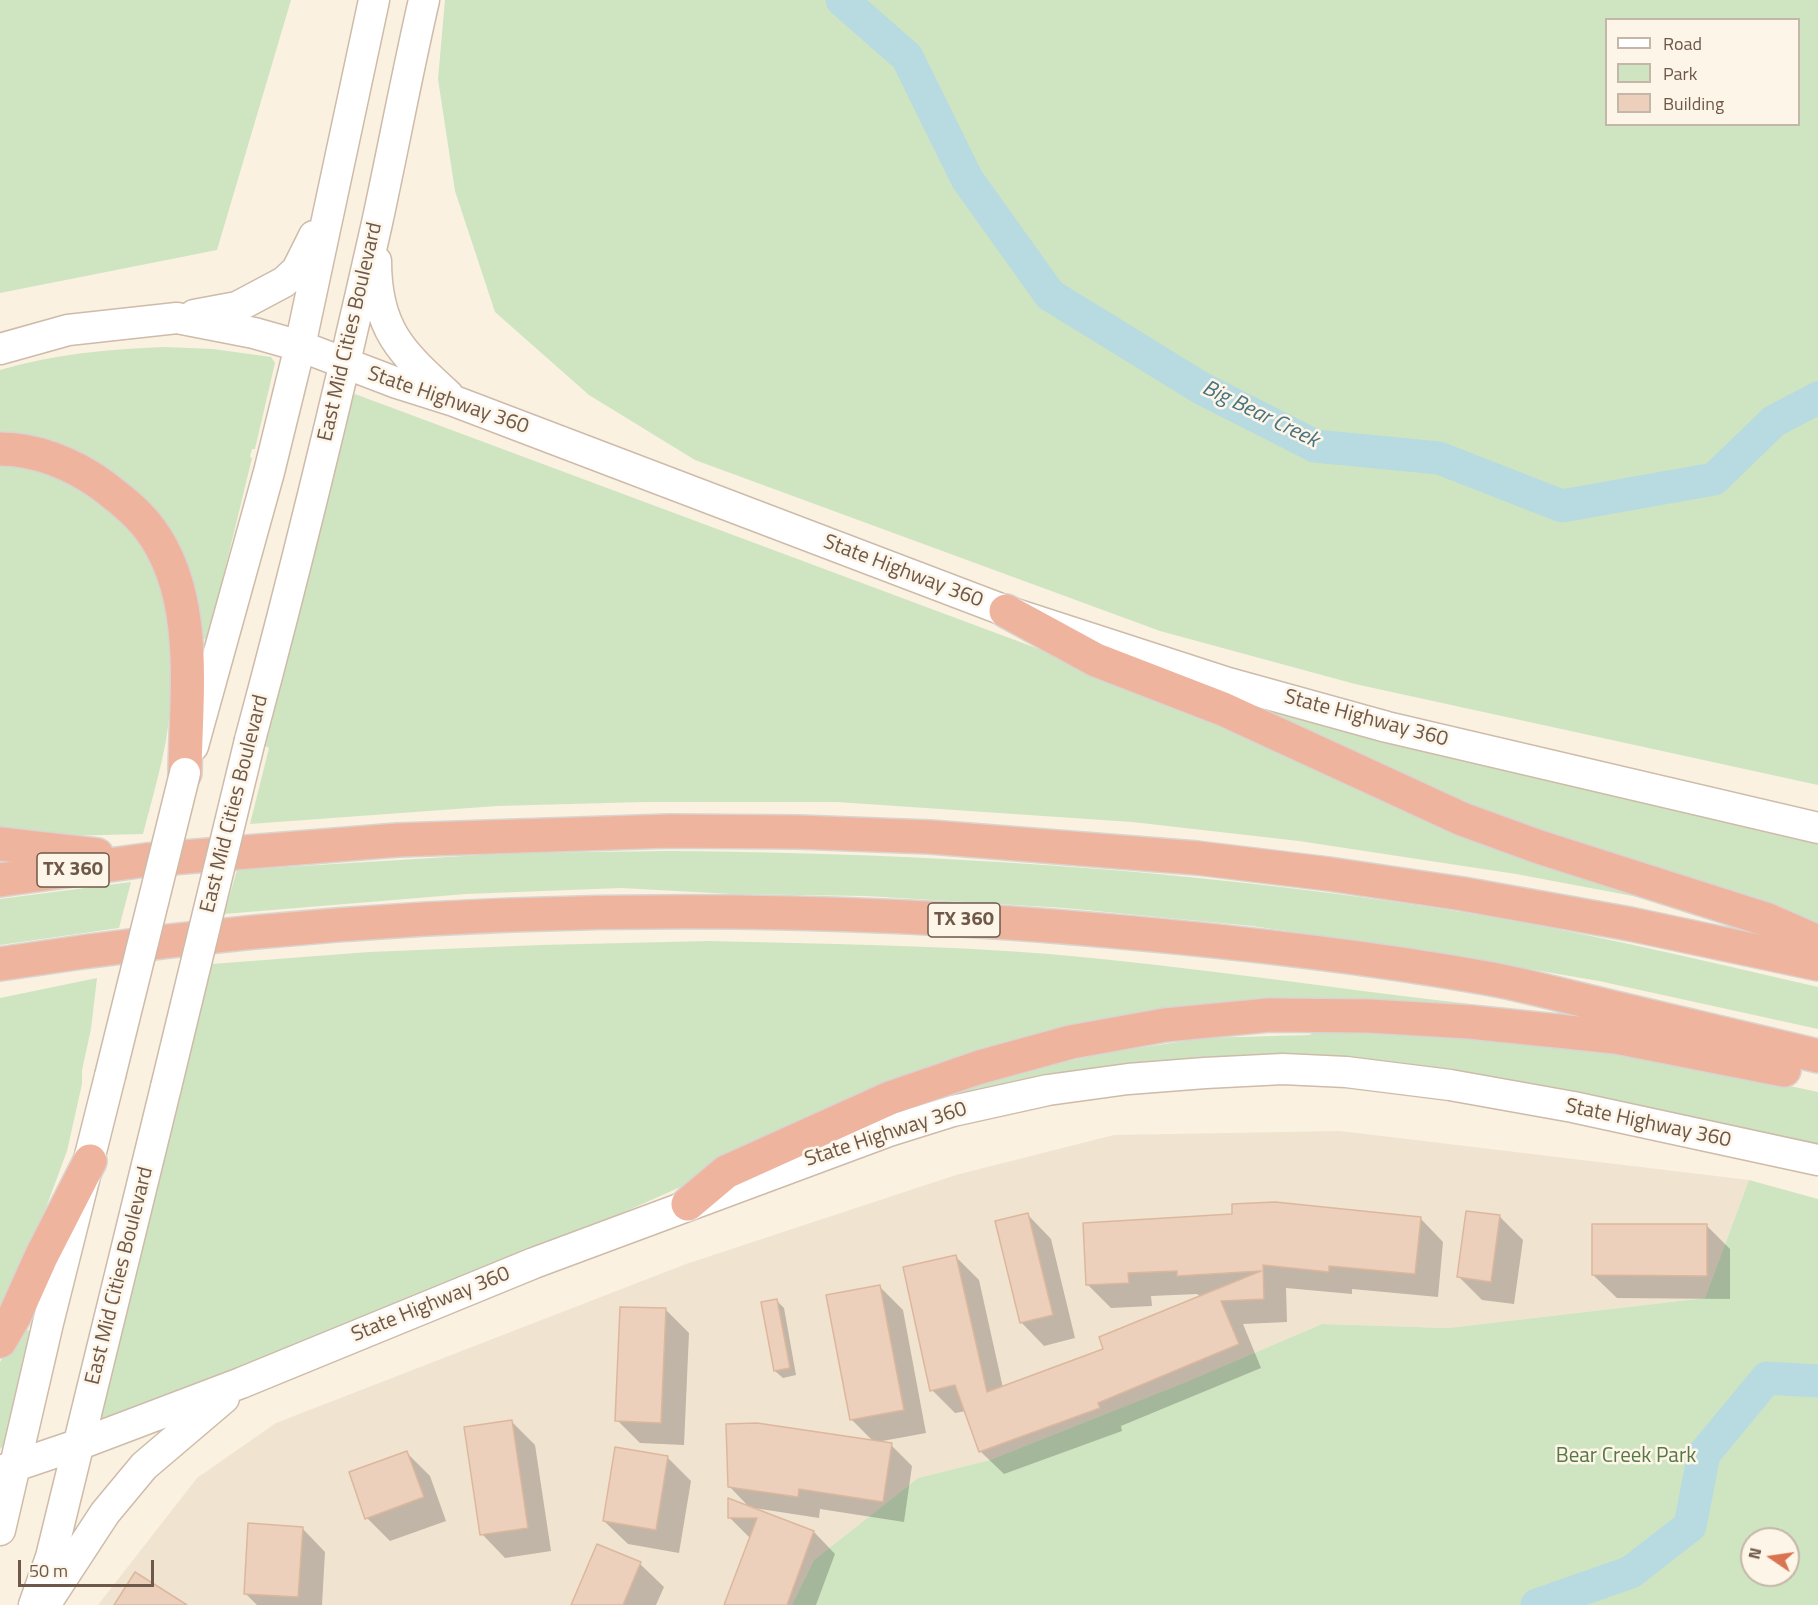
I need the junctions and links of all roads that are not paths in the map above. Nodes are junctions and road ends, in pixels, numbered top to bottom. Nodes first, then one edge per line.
1 (374, 0) edge
2 (424, 0) edge
3 (345, 136) junction
4 (376, 223) junction
5 (177, 318) junction
6 (300, 346) junction
7 (0, 349) edge
8 (344, 364) junction
9 (454, 401) junction
10 (0, 449) edge
11 (1006, 611) junction
12 (185, 773) junction
13 (1818, 828) edge
14 (0, 844) edge
15 (146, 860) junction
16 (0, 880) edge
17 (1818, 942) edge
18 (99, 949) junction
19 (0, 964) edge
20 (1818, 964) edge
21 (0, 981) edge
22 (1818, 1056) edge
23 (1818, 1076) edge
24 (1818, 1160) edge
25 (90, 1161) junction
26 (688, 1204) junction
27 (0, 1341) edge
28 (241, 1383) junction
29 (80, 1444) junction
30 (8, 1468) edge
31 (0, 1530) edge
32 (34, 1605) edge
33 (45, 1605) edge

1 - 3 main road
2 - 4 main road, East Mid Cities Boulevard
3 - 5 main road
3 - 6 main road
4 - 8 main road, East Mid Cities Boulevard
4 - 9 main road
5 - 6 main road, State Highway 360
5 - 7 main road, State Highway 360
6 - 8 main road, State Highway 360
6 - 12 main road
8 - 9 main road, State Highway 360
8 - 29 main road, East Mid Cities Boulevard, bridge
9 - 11 main road, State Highway 360
10 - 12 highway
11 - 13 main road, State Highway 360
11 - 17 highway
12 - 25 main road, bridge
14 - 15 highway
15 - 16 highway, TX 360
15 - 20 highway, TX 360
18 - 19 highway, TX 360
18 - 21 highway
18 - 22 highway, TX 360
23 - 26 highway
24 - 26 main road, State Highway 360
25 - 27 highway
25 - 30 main road
26 - 28 main road, State Highway 360
28 - 29 main road, State Highway 360
28 - 33 main road
29 - 30 main road, State Highway 360
29 - 32 main road, East Mid Cities Boulevard
30 - 31 main road

